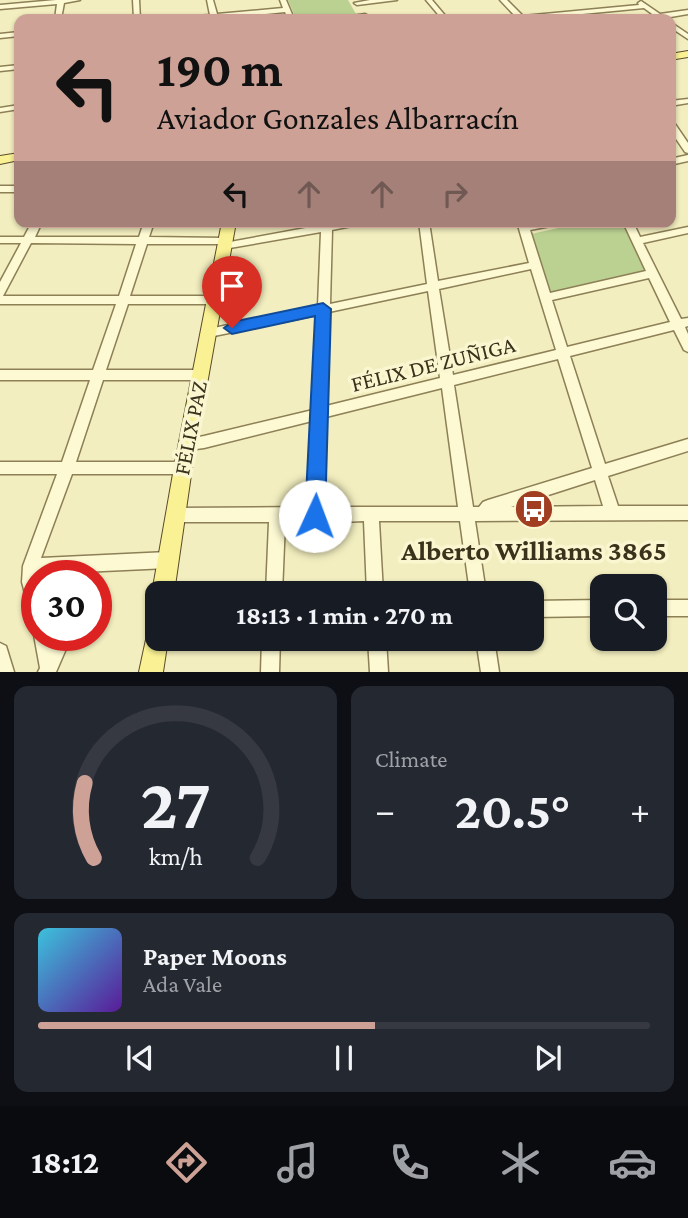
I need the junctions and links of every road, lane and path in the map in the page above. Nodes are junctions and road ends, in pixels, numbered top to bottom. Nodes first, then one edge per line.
1 (76, 0) edge
2 (283, 0) edge
3 (394, 0) edge
4 (429, 0) edge
5 (502, 0) edge
6 (636, 0) edge
7 (61, 1) edge
8 (356, 2) edge
9 (0, 6) edge
10 (582, 6) dead end
11 (645, 6) junction
12 (287, 10) junction
13 (590, 12) junction
14 (250, 14) edge
15 (289, 14) edge
16 (441, 14) edge
17 (517, 14) edge
18 (571, 14) edge
19 (593, 14) edge
20 (656, 14) edge
21 (676, 132) edge
22 (688, 150) edge
23 (34, 228) edge
24 (147, 228) edge
25 (228, 228) edge
26 (311, 228) edge
27 (327, 228) edge
28 (425, 228) edge
29 (524, 228) edge
30 (631, 228) edge
31 (688, 230) edge
32 (0, 240) edge
33 (28, 240) junction
34 (143, 240) junction
35 (637, 242) junction
36 (225, 244) junction
37 (535, 265) junction
38 (653, 273) junction
39 (434, 286) junction
40 (0, 293) edge
41 (545, 298) junction
42 (0, 300) edge
43 (124, 300) junction
44 (214, 300) junction
45 (323, 309) junction
46 (682, 323) edge
47 (209, 333) junction
48 (688, 347) edge
49 (562, 353) junction
50 (0, 375) edge
51 (98, 375) junction
52 (200, 375) junction
53 (448, 383) junction
54 (319, 414) junction
55 (188, 444) junction
56 (688, 445) edge
57 (0, 468) edge
58 (66, 468) junction
59 (183, 468) junction
60 (598, 472) junction
61 (688, 513) edge
62 (613, 514) junction
63 (175, 515) junction
64 (474, 515) junction
65 (277, 516) junction
66 (315, 516) junction
67 (371, 516) junction
68 (33, 560) edge
69 (167, 561) junction
70 (112, 563) edge
71 (164, 581) edge
72 (274, 581) edge
73 (374, 581) edge
74 (477, 581) edge
75 (590, 608) edge
76 (667, 608) edge
77 (688, 608) edge
78 (544, 609) edge
79 (45, 651) edge
80 (56, 651) edge
81 (154, 651) edge
82 (271, 651) edge
83 (378, 651) edge
84 (487, 651) edge
85 (0, 652) edge
86 (48, 671) edge
87 (5, 672) edge
88 (151, 672) edge
89 (270, 672) edge
90 (379, 672) edge
91 (490, 672) edge

1 - 7 street
2 - 12 street
3 - 8 street
4 - 16 street
5 - 17 street
6 - 11 street
7 - 9 street
10 - 13 street
11 - 13 street
11 - 20 street
12 - 14 street
12 - 15 street
13 - 18 street
13 - 19 street
21 - 22 street
23 - 33 street
24 - 34 street
25 - 36 main road, FÉLIX PAZ
26 - 36 street
27 - 45 street
28 - 39 street
29 - 37 street
30 - 35 street
31 - 35 street
32 - 33 street
33 - 34 street
33 - 40 street
34 - 36 street
34 - 43 street
35 - 38 street
36 - 44 main road, FÉLIX PAZ
37 - 39 street
37 - 41 street
38 - 41 street
38 - 46 street
39 - 45 street
39 - 53 street
41 - 49 street
42 - 43 street
43 - 44 street
43 - 51 street
44 - 47 main road, FÉLIX PAZ
45 - 47 street
45 - 54 street
46 - 48 street
46 - 49 street, FÉLIX DE ZUÑIGA
47 - 52 main road, FÉLIX PAZ
49 - 53 street, FÉLIX DE ZUÑIGA
49 - 60 street
50 - 51 street
51 - 52 street
51 - 58 street
52 - 55 main road, FÉLIX PAZ
53 - 54 street, FÉLIX DE ZUÑIGA
53 - 64 street
54 - 55 street, FÉLIX DE ZUÑIGA
54 - 66 street
55 - 59 main road, FÉLIX PAZ
56 - 60 street
57 - 58 street
58 - 59 street
58 - 68 street
59 - 63 main road, FÉLIX PAZ
60 - 62 street
60 - 64 street
61 - 62 street
62 - 64 street
63 - 65 street
63 - 69 main road, FÉLIX PAZ
64 - 67 street
64 - 74 street
65 - 66 street
65 - 72 street
66 - 67 street
67 - 73 street
69 - 70 street
69 - 71 main road, FÉLIX PAZ
75 - 78 street
76 - 77 street
79 - 86 street
80 - 86 street
81 - 88 main road
82 - 89 street
83 - 90 street
84 - 91 street
85 - 87 street

